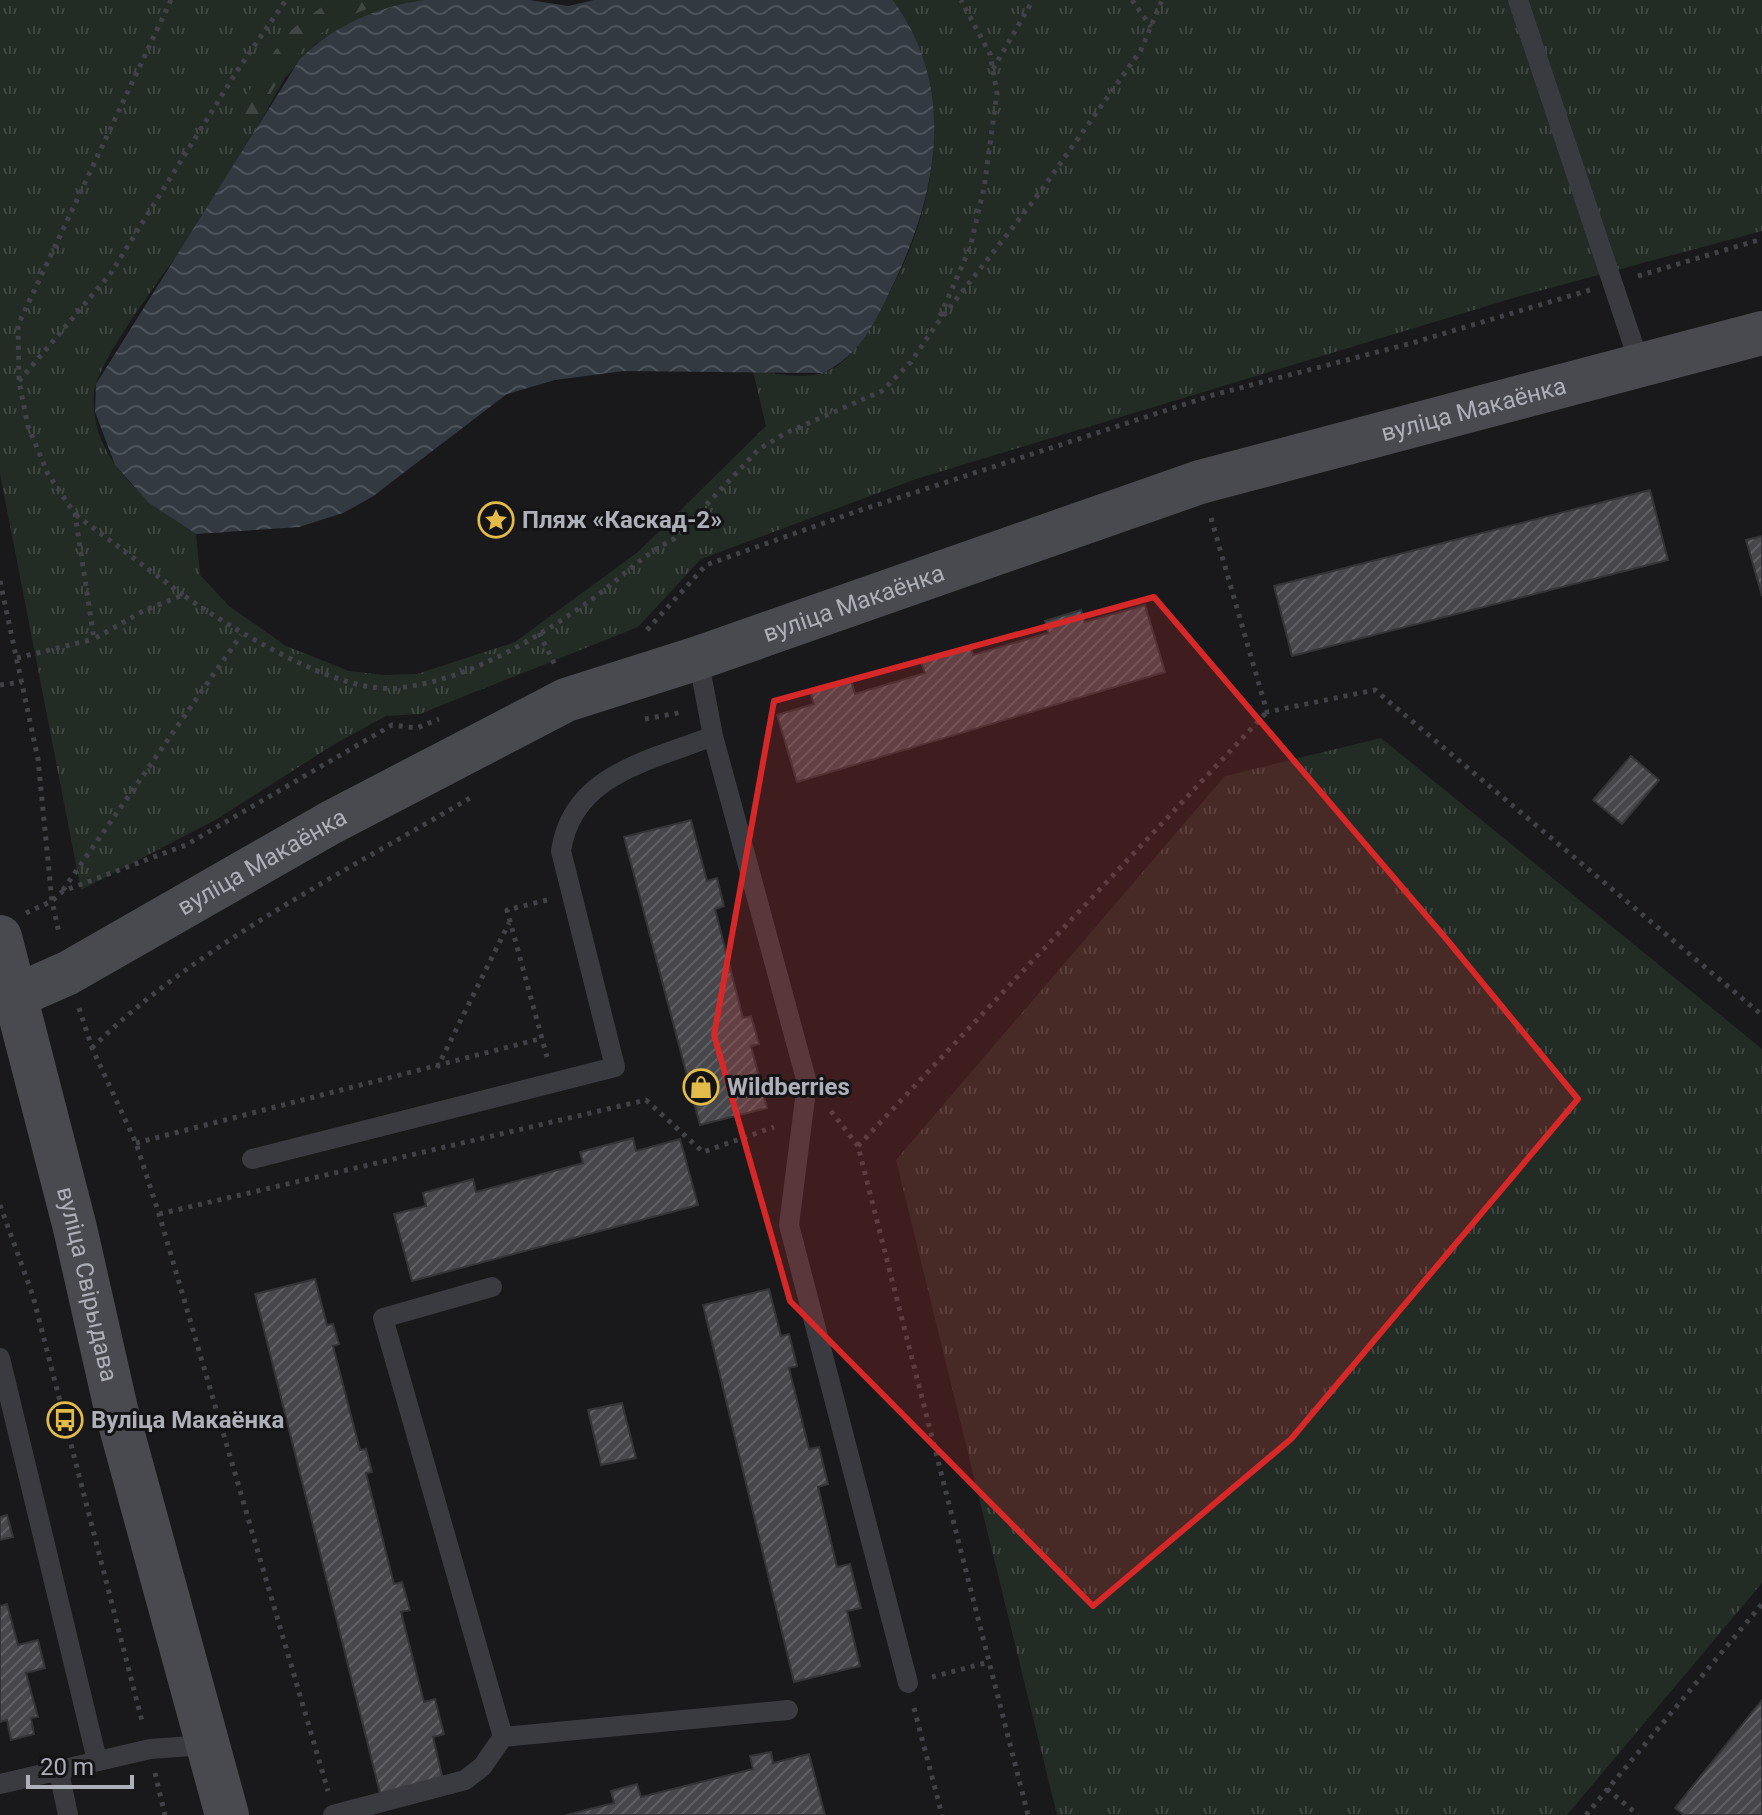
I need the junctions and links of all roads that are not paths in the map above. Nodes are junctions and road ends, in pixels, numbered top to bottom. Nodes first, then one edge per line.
1 (1518, 0) edge
2 (1762, 333) edge
3 (1640, 365) junction
4 (698, 658) junction
5 (713, 736) junction
6 (6, 928) edge
7 (9, 1001) edge
8 (252, 1159) dead end
9 (492, 1287) dead end
10 (0, 1358) edge
11 (908, 1683) road end
12 (788, 1710) dead end
13 (503, 1737) junction
14 (207, 1745) junction
15 (97, 1760) junction
16 (59, 1772) junction
17 (0, 1784) edge
18 (68, 1815) edge
19 (227, 1815) edge
20 (334, 1815) edge

1 - 3 lane
2 - 3 street, вуліца Макаёнка
3 - 4 street, вуліца Макаёнка
4 - 5 lane
4 - 7 street, вуліца Макаёнка
5 - 8 lane
5 - 11 lane
6 - 7 street, вуліца Свірыдава
7 - 14 street, вуліца Свірыдава
9 - 13 lane
10 - 15 lane
12 - 13 lane
13 - 20 lane
14 - 15 lane
14 - 19 street, вуліца Свірыдава
15 - 16 lane
16 - 17 lane
16 - 18 lane

